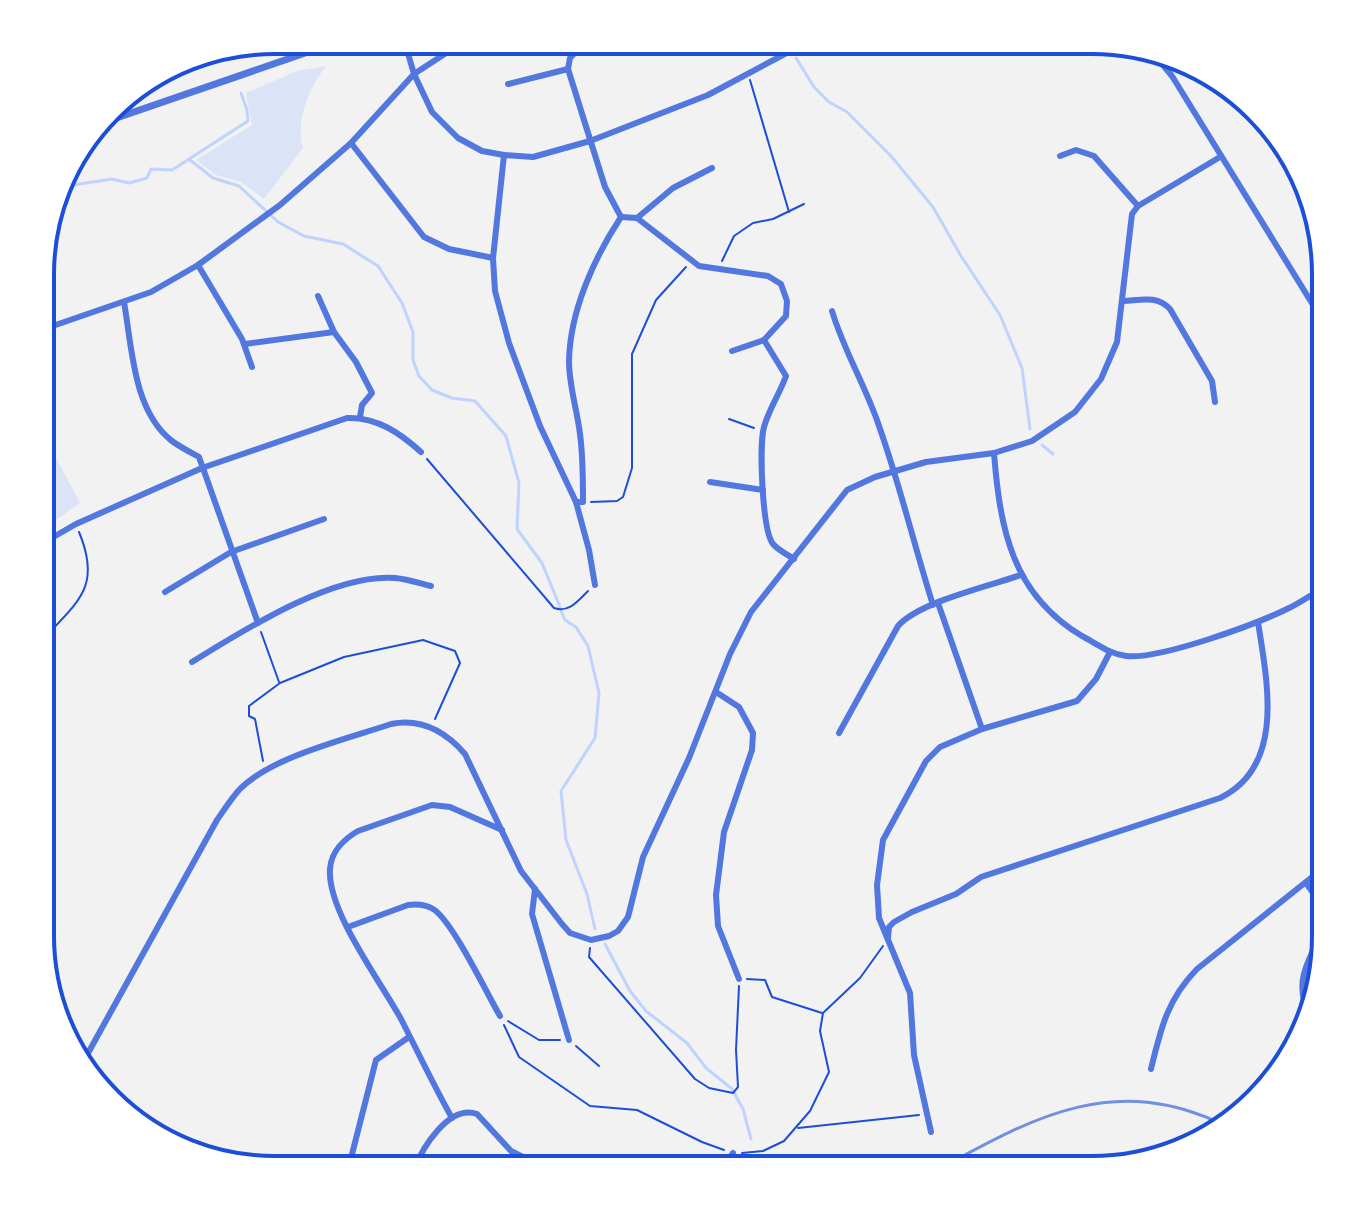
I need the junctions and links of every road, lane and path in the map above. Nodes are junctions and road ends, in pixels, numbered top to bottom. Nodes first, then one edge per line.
1 (302, 54) edge
2 (408, 54) edge
3 (445, 54) edge
4 (574, 54) edge
5 (786, 54) edge
6 (1165, 67) edge
7 (568, 69) junction
8 (414, 74) junction
9 (749, 75) junction
10 (508, 84) dead end
11 (122, 116) edge
12 (590, 141) junction
13 (351, 143) junction
14 (504, 155) junction
15 (1060, 156) dead end
16 (1220, 157) junction
17 (712, 168) dead end
18 (804, 204) dead end
19 (1138, 206) junction
20 (789, 212) junction
21 (621, 217) junction
22 (637, 218) junction
23 (493, 258) junction
24 (691, 259) junction
25 (198, 265) junction
26 (718, 269) junction
27 (318, 296) dead end
28 (1124, 301) junction
29 (124, 302) junction
30 (1312, 304) edge
31 (832, 311) dead end
32 (54, 326) edge
33 (334, 332) junction
34 (764, 340) junction
35 (245, 344) junction
36 (732, 351) dead end
37 (252, 367) dead end
38 (1215, 402) dead end
39 (360, 417) junction
40 (729, 419) dead end
41 (763, 431) junction
42 (421, 452) joint
43 (994, 453) junction
44 (202, 468) junction
45 (894, 471) junction
46 (710, 482) dead end
47 (763, 490) junction
48 (580, 502) junction
49 (324, 519) dead end
50 (76, 524) junction
51 (54, 537) edge
52 (231, 552) junction
53 (794, 559) junction
54 (1021, 575) junction
55 (595, 585) joint
56 (431, 586) dead end
57 (165, 592) dead end
58 (1312, 595) edge
59 (936, 604) junction
60 (1258, 622) junction
61 (258, 623) junction
62 (54, 627) edge
63 (1110, 652) junction
64 (192, 662) dead end
65 (280, 683) junction
66 (716, 692) junction
67 (432, 727) junction
68 (982, 729) junction
69 (839, 733) dead end
70 (265, 770) junction
71 (502, 830) junction
72 (1312, 878) edge
73 (1306, 883) junction
74 (535, 889) junction
75 (1312, 892) edge
76 (348, 927) junction
77 (591, 940) junction
78 (888, 943) junction
79 (1311, 954) edge
80 (739, 979) junction
81 (1302, 999) edge
82 (823, 1013) junction
83 (500, 1016) junction
84 (409, 1037) junction
85 (569, 1040) junction
86 (88, 1053) edge
87 (599, 1066) dead end
88 (1151, 1069) dead end
89 (928, 1114) junction
90 (452, 1118) junction
91 (796, 1130) junction
92 (931, 1132) dead end
93 (733, 1153) junction
94 (352, 1156) edge
95 (420, 1156) edge
96 (521, 1156) edge
97 (731, 1156) edge

1 - 11 street
2 - 8 street
3 - 8 street
4 - 7 street
5 - 9 street
6 - 16 street
7 - 10 street
7 - 12 street
8 - 13 street
8 - 14 street
9 - 12 street
9 - 20 path
12 - 14 street
12 - 21 street
13 - 23 street
13 - 25 street
14 - 23 street
15 - 19 street
16 - 19 street
16 - 30 street
17 - 22 street
18 - 20 path
19 - 28 street
20 - 26 path
21 - 22 street
21 - 48 street
22 - 24 street
23 - 48 street
24 - 26 street
24 - 48 path
25 - 29 street
25 - 35 street
26 - 34 street
27 - 33 street
28 - 38 street
28 - 43 street
29 - 32 street
29 - 44 street
31 - 45 street
33 - 35 street
33 - 39 street
34 - 36 street
34 - 41 street
35 - 37 street
39 - 42 street
39 - 44 street
40 - 41 path
41 - 47 street
42 - 55 path
43 - 45 street
43 - 54 street
44 - 50 street
44 - 52 street
45 - 53 street
45 - 59 street
46 - 47 street
47 - 53 street
48 - 55 street
49 - 52 street
50 - 51 street
50 - 62 path
52 - 57 street
52 - 61 street
53 - 66 street
54 - 59 street
54 - 63 street
56 - 61 street
58 - 60 street
59 - 68 street
59 - 69 street
60 - 63 street
60 - 78 street
61 - 64 street
61 - 65 path
63 - 68 street
65 - 67 path
65 - 70 path
66 - 77 street
66 - 80 street
67 - 70 street
67 - 71 street
68 - 78 street
70 - 86 street
71 - 74 street
71 - 76 street
72 - 73 street
73 - 75 street
73 - 88 street
74 - 77 street
74 - 85 street
76 - 83 street
76 - 84 street
77 - 80 path
78 - 82 path
78 - 89 street
79 - 81 street
80 - 82 path
82 - 91 path
83 - 85 path
83 - 93 path
84 - 90 street
84 - 94 street
85 - 87 path
89 - 91 path
89 - 92 street
90 - 95 street
90 - 96 street
91 - 93 path
93 - 97 street

